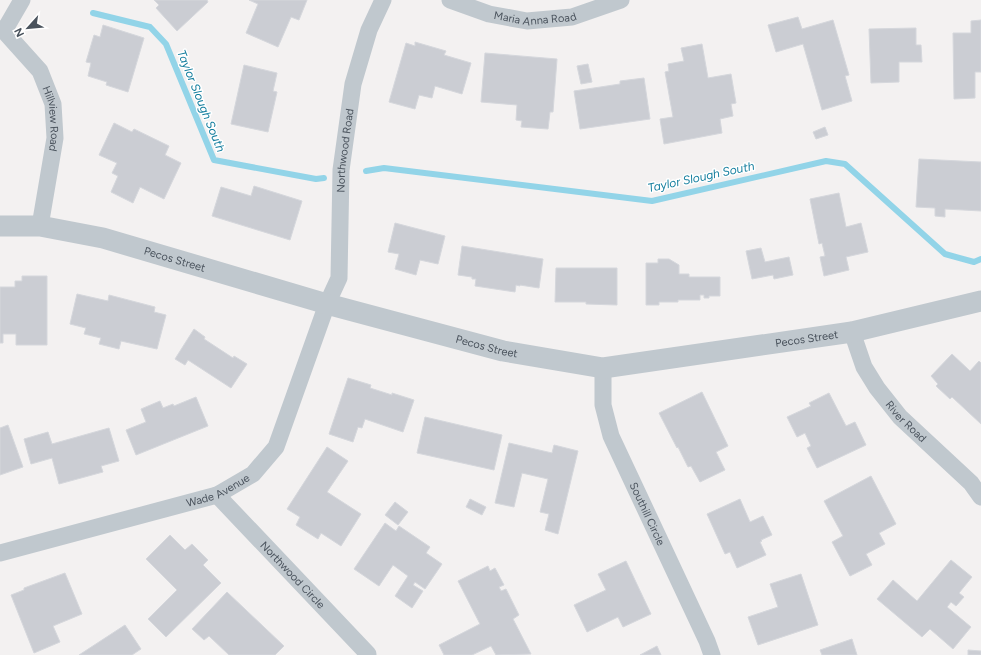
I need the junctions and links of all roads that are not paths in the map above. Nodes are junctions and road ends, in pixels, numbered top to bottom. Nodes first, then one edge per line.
1 (22, 0) edge
2 (383, 0) edge
3 (450, 0) edge
4 (621, 0) edge
5 (2, 30) edge
6 (0, 226) edge
7 (40, 226) junction
8 (981, 301) edge
9 (327, 304) junction
10 (852, 332) junction
11 (603, 368) junction
12 (217, 495) junction
13 (981, 497) edge
14 (0, 553) edge
15 (368, 654) dead end
16 (712, 655) edge

1 - 5 street
2 - 9 street, Northwood Road
3 - 4 street, Maria Anna Road
5 - 7 street, Hillview Road
6 - 7 street, Pecos Street
7 - 9 street, Pecos Street
8 - 10 street, Pecos Street
9 - 11 street, Pecos Street
9 - 12 street, Wade Avenue
10 - 11 street, Pecos Street
10 - 13 street, River Road
11 - 16 street, Southill Circle
12 - 14 street, Wade Avenue
12 - 15 street, Northwood Circle

